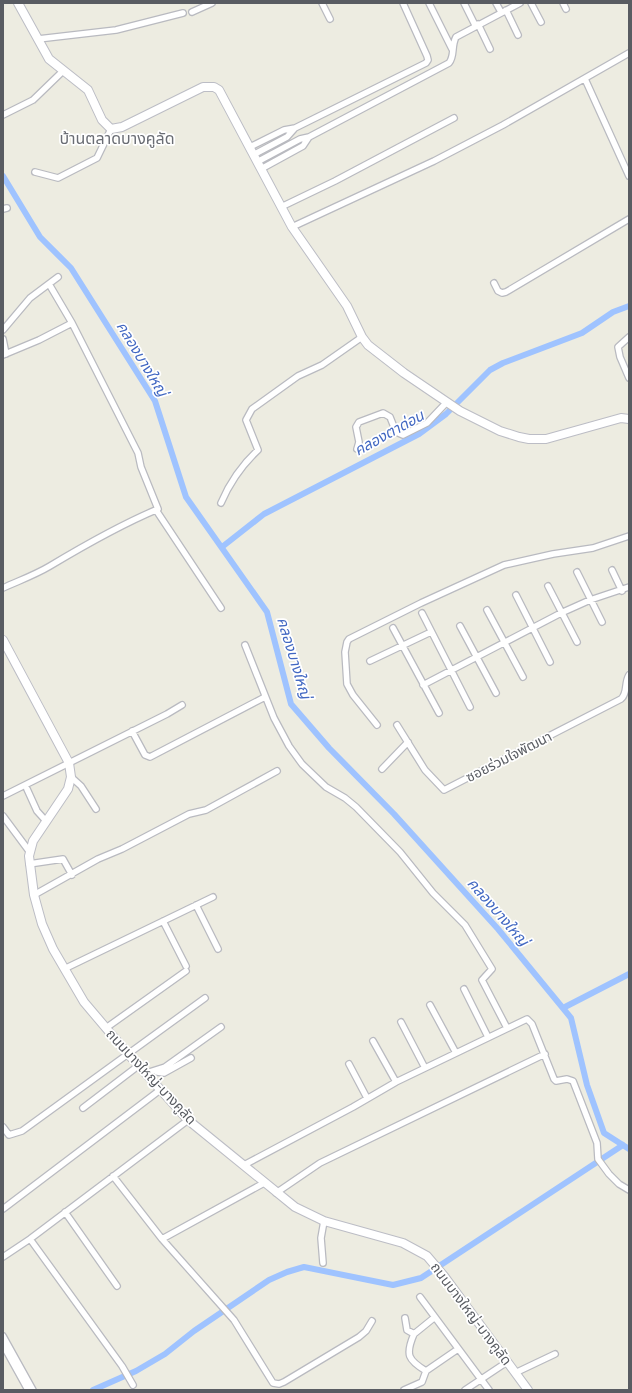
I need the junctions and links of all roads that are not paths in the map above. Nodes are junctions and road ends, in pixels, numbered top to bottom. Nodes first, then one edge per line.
1 (18, 3) edge
2 (212, 3) edge
3 (322, 3) edge
4 (403, 3) edge
5 (429, 3) edge
6 (464, 3) edge
7 (496, 3) edge
8 (520, 3) edge
9 (531, 3) edge
10 (562, 3) edge
11 (566, 9) dead end
12 (504, 11) junction
13 (192, 12) dead end
14 (183, 13) dead end
15 (330, 19) dead end
16 (541, 22) dead end
17 (476, 24) junction
18 (518, 35) dead end
19 (38, 39) junction
20 (452, 49) junction
21 (490, 49) dead end
22 (629, 54) edge
23 (63, 71) junction
24 (585, 79) junction
25 (3, 115) edge
26 (454, 118) dead end
27 (111, 129) junction
28 (255, 158) junction
29 (35, 172) dead end
30 (629, 176) edge
31 (280, 207) junction
32 (629, 219) edge
33 (292, 227) junction
34 (58, 277) dead end
35 (494, 283) dead end
36 (49, 284) junction
37 (72, 322) junction
38 (3, 330) edge
39 (362, 336) junction
40 (629, 337) edge
41 (3, 339) edge
42 (5, 355) edge
43 (629, 378) edge
44 (448, 404) junction
45 (629, 419) edge
46 (357, 449) dead end
47 (221, 503) dead end
48 (156, 510) junction
49 (629, 536) edge
50 (612, 570) dead end
51 (577, 572) dead end
52 (548, 586) dead end
53 (629, 587) edge
54 (3, 588) edge
55 (622, 591) junction
56 (516, 595) dead end
57 (590, 600) junction
58 (221, 608) dead end
59 (487, 610) dead end
60 (422, 613) dead end
61 (561, 613) junction
62 (602, 622) dead end
63 (460, 626) dead end
64 (393, 628) dead end
65 (533, 628) junction
66 (431, 632) junction
67 (3, 640) edge
68 (504, 642) junction
69 (577, 642) dead end
70 (245, 645) dead end
71 (402, 647) junction
72 (476, 658) junction
73 (370, 661) dead end
74 (550, 662) dead end
75 (451, 671) junction
76 (629, 675) edge
77 (523, 677) dead end
78 (423, 685) junction
79 (496, 694) dead end
80 (265, 697) junction
81 (182, 704) dead end
82 (470, 707) dead end
83 (439, 713) dead end
84 (378, 725) dead end
85 (397, 725) dead end
86 (132, 731) junction
87 (408, 742) junction
88 (69, 763) junction
89 (382, 770) dead end
90 (277, 771) dead end
91 (70, 777) junction
92 (27, 789) dead end
93 (3, 796) edge
94 (96, 809) dead end
95 (3, 816) edge
96 (46, 822) junction
97 (29, 851) junction
98 (29, 864) junction
99 (72, 875) junction
100 (34, 895) junction
101 (212, 897) dead end
102 (196, 905) junction
103 (163, 921) junction
104 (218, 949) dead end
105 (64, 970) junction
106 (464, 989) dead end
107 (205, 998) dead end
108 (430, 1005) dead end
109 (401, 1022) dead end
110 (221, 1027) dead end
111 (106, 1028) junction
112 (507, 1028) junction
113 (488, 1037) junction
114 (373, 1041) dead end
115 (456, 1053) junction
116 (128, 1054) junction
117 (545, 1054) junction
118 (191, 1058) dead end
119 (349, 1064) dead end
120 (138, 1066) junction
121 (425, 1068) junction
122 (155, 1072) junction
123 (146, 1074) junction
124 (396, 1082) junction
125 (160, 1090) junction
126 (367, 1098) junction
127 (83, 1108) dead end
128 (188, 1120) junction
129 (3, 1127) edge
130 (244, 1165) junction
131 (113, 1176) junction
132 (264, 1183) junction
133 (629, 1190) edge
134 (276, 1193) junction
135 (3, 1209) edge
136 (66, 1212) junction
137 (324, 1221) junction
138 (30, 1239) junction
139 (162, 1239) junction
140 (3, 1257) edge
141 (323, 1264) dead end
142 (117, 1286) dead end
143 (420, 1297) dead end
144 (435, 1317) junction
145 (405, 1318) dead end
146 (372, 1321) dead end
147 (414, 1334) junction
148 (3, 1336) edge
149 (3, 1345) edge
150 (458, 1349) junction
151 (555, 1354) dead end
152 (506, 1362) junction
153 (426, 1371) junction
154 (515, 1373) junction
155 (480, 1379) junction
156 (132, 1383) dead end
157 (28, 1390) edge
158 (33, 1390) edge
159 (404, 1390) edge
160 (465, 1390) edge
161 (489, 1390) edge
162 (528, 1390) edge

1 - 19 street
2 - 13 street
3 - 15 street
4 - 28 street
5 - 20 street
6 - 17 street
7 - 12 street
8 - 12 street
9 - 16 street
10 - 11 street
12 - 17 street
12 - 18 street
14 - 19 street
17 - 20 street
17 - 21 street
19 - 23 street
20 - 28 street
22 - 24 street
23 - 25 street
23 - 27 street
24 - 30 street
24 - 33 street
26 - 31 street
27 - 28 street
27 - 29 street
28 - 31 street
31 - 33 street
32 - 35 street
33 - 39 street
34 - 36 street
36 - 37 street
36 - 38 street
37 - 42 street
37 - 48 street
39 - 44 street
39 - 47 street
40 - 43 street
41 - 42 street
44 - 45 street
44 - 46 street
48 - 54 street
48 - 58 street
49 - 84 street
50 - 55 street
51 - 57 street
52 - 61 street
53 - 55 street
55 - 57 street
56 - 65 street
57 - 61 street
57 - 62 street
59 - 68 street
60 - 66 street
61 - 65 street
61 - 69 street
63 - 72 street
64 - 71 street
65 - 68 street
65 - 74 street
66 - 71 street
66 - 75 street
67 - 88 street, ถนนบางใหญ่-บางคูลัด
68 - 72 street
68 - 77 street
70 - 80 street
71 - 73 street
71 - 78 street
72 - 75 street
72 - 79 street
75 - 78 street
75 - 82 street
76 - 87 street, ซอยร่วมใจพัฒนา
78 - 83 street
80 - 86 street
80 - 112 street
81 - 86 street
85 - 87 street, ซอยร่วมใจพัฒนา
86 - 88 street
87 - 89 street
88 - 91 street, ถนนบางใหญ่-บางคูลัด
88 - 93 street
90 - 99 street
91 - 94 street
91 - 96 street, ถนนบางใหญ่-บางคูลัด
92 - 96 street
95 - 97 street
96 - 97 street, ถนนบางใหญ่-บางคูลัด
97 - 98 street, ถนนบางใหญ่-บางคูลัด
98 - 99 street
98 - 100 street, ถนนบางใหญ่-บางคูลัด
99 - 100 street
100 - 105 street, ถนนบางใหญ่-บางคูลัด
101 - 102 street
102 - 103 street
102 - 104 street
103 - 105 street
103 - 111 street
105 - 111 street, ถนนบางใหญ่-บางคูลัด
106 - 113 street
107 - 116 street
108 - 115 street
109 - 121 street
110 - 122 street
111 - 116 street, ถนนบางใหญ่-บางคูลัด
112 - 113 street
112 - 117 street
113 - 115 street
114 - 124 street
115 - 121 street
116 - 120 street, ถนนบางใหญ่-บางคูลัด
116 - 129 street
117 - 133 street
117 - 134 street
118 - 122 street
119 - 126 street
120 - 123 street, ถนนบางใหญ่-บางคูลัด
120 - 127 street
121 - 124 street
122 - 123 street
123 - 125 street, ถนนบางใหญ่-บางคูลัด
124 - 126 street
125 - 128 street, ถนนบางใหญ่-บางคูลัด
125 - 135 street
126 - 130 street
128 - 130 street, ถนนบางใหญ่-บางคูลัด
128 - 131 street
130 - 132 street, ถนนบางใหญ่-บางคูลัด
131 - 136 street
131 - 139 street
132 - 134 street, ถนนบางใหญ่-บางคูลัด
132 - 139 street
134 - 137 street, ถนนบางใหญ่-บางคูลัด
136 - 138 street
136 - 142 street
137 - 141 street
137 - 152 street, ถนนบางใหญ่-บางคูลัด
138 - 140 street
138 - 156 street
139 - 146 street
143 - 144 street
144 - 147 street
144 - 150 street
145 - 147 street
147 - 153 street
148 - 158 street
149 - 157 street
150 - 153 street
150 - 155 street
151 - 154 street
152 - 154 street, ถนนบางใหญ่-บางคูลัด
152 - 155 street
153 - 159 street
154 - 162 street, ถนนบางใหญ่-บางคูลัด
155 - 160 street
155 - 161 street

